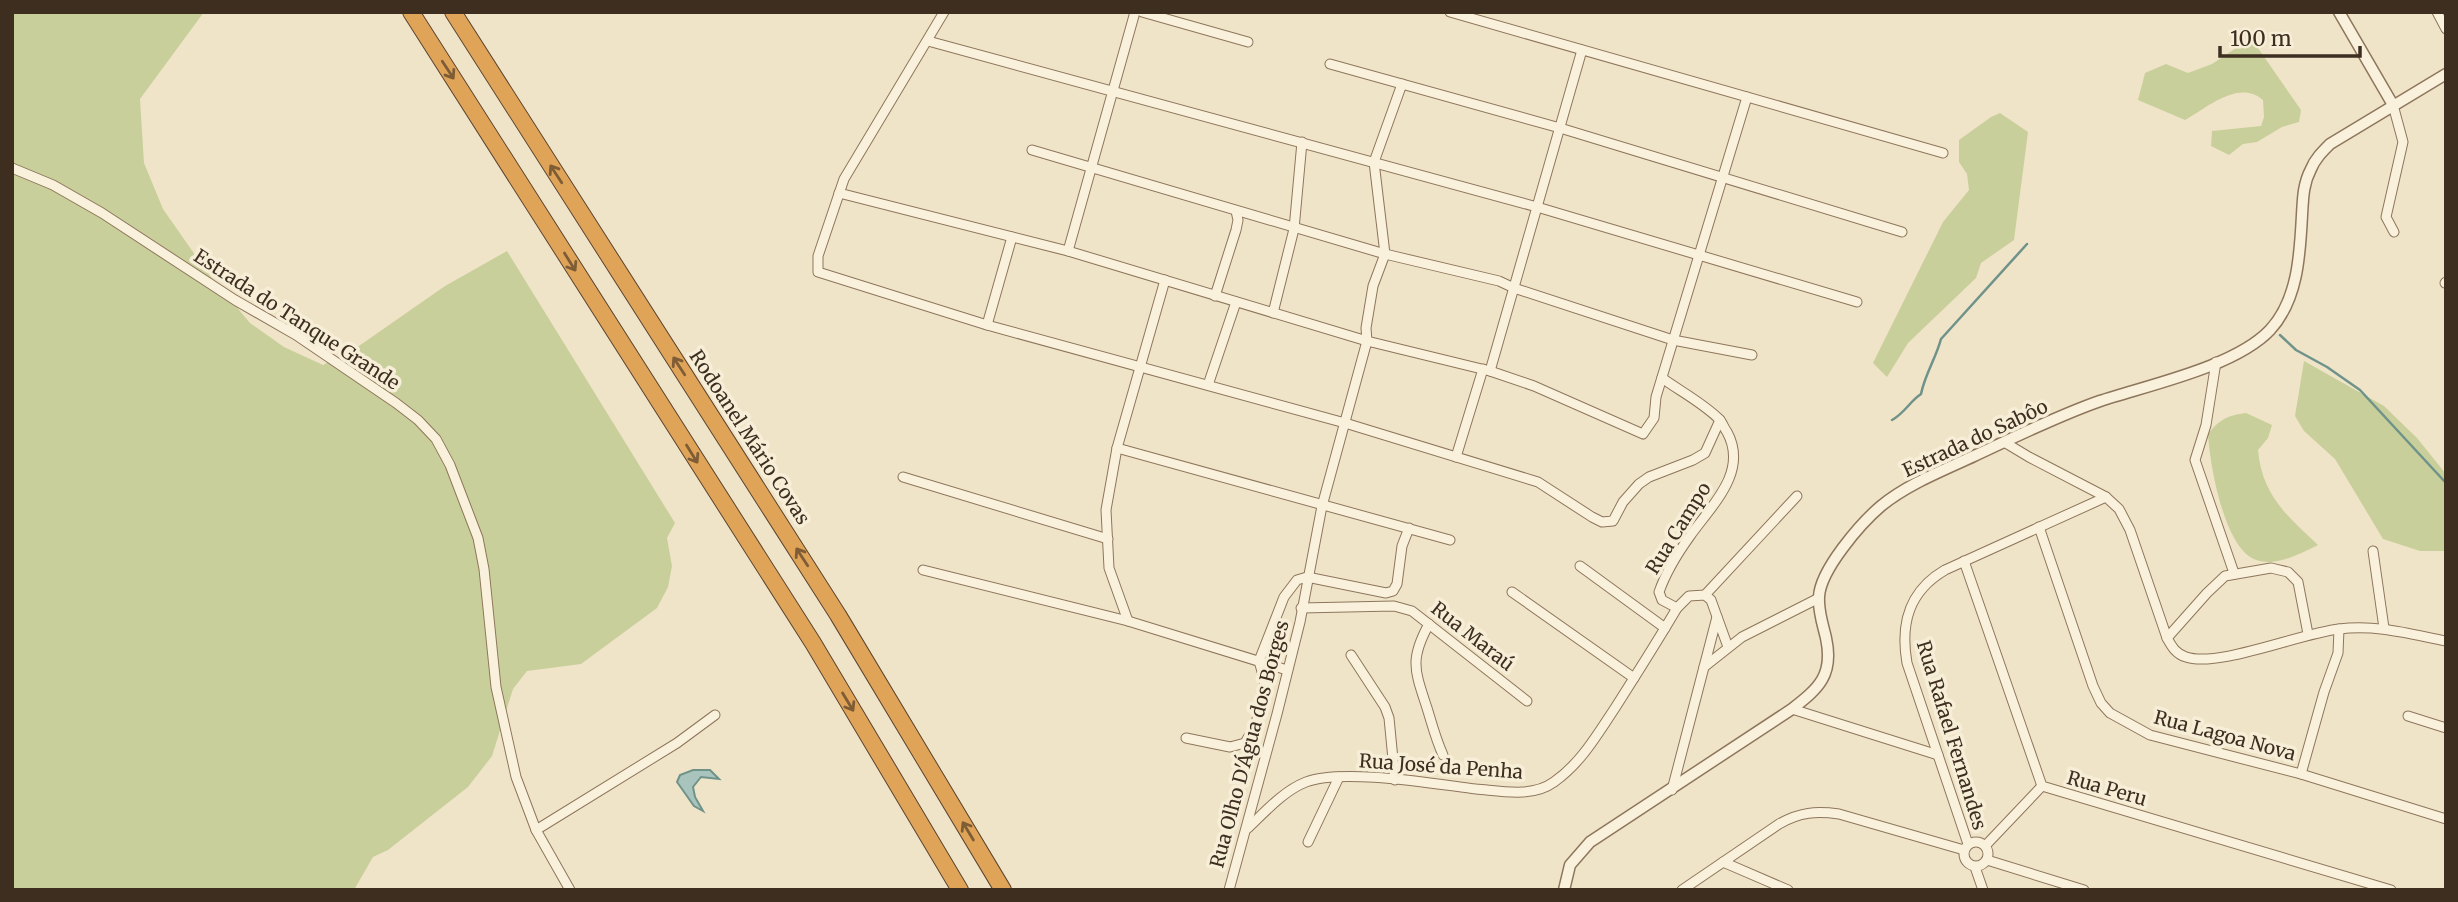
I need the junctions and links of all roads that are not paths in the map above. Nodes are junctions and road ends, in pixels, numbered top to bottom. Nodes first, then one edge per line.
1 (411, 12) edge
2 (453, 12) edge
3 (944, 12) edge
4 (1135, 12) edge
5 (1142, 12) edge
6 (1450, 12) edge
7 (2339, 12) edge
8 (2437, 12) edge
9 (2446, 29) edge
10 (928, 41) junction
11 (1248, 42) dead end
12 (1582, 50) junction
13 (1329, 64) dead end
14 (2444, 79) edge
15 (1402, 84) junction
16 (1113, 91) junction
17 (1747, 97) junction
18 (2393, 105) junction
19 (1560, 128) junction
20 (1302, 142) junction
21 (1032, 150) dead end
22 (1943, 153) dead end
23 (1374, 162) junction
24 (1091, 168) junction
25 (12, 169) edge
26 (1723, 176) junction
27 (839, 193) junction
28 (1537, 207) junction
29 (1236, 211) junction
30 (1294, 229) junction
31 (1902, 232) dead end
32 (2394, 232) dead end
33 (1012, 237) junction
34 (1068, 251) junction
35 (1385, 254) junction
36 (1700, 255) junction
37 (1165, 280) junction
38 (1514, 288) junction
39 (1215, 296) junction
40 (1236, 302) junction
41 (1857, 302) dead end
42 (1273, 313) junction
43 (988, 325) junction
44 (1673, 340) junction
45 (1367, 341) junction
46 (1752, 355) dead end
47 (2216, 362) junction
48 (1141, 366) junction
49 (1487, 370) junction
50 (1662, 377) junction
51 (1208, 385) junction
52 (1720, 420) junction
53 (1345, 423) junction
54 (2004, 442) junction
55 (1117, 448) junction
56 (1456, 457) junction
57 (902, 477) dead end
58 (1797, 496) dead end
59 (2106, 497) junction
60 (1322, 506) junction
61 (2039, 527) junction
62 (1409, 528) junction
63 (1108, 539) junction
64 (1450, 540) dead end
65 (2374, 551) dead end
66 (1964, 561) junction
67 (1580, 566) dead end
68 (923, 570) dead end
69 (2234, 573) junction
70 (1307, 577) junction
71 (1512, 592) dead end
72 (1705, 595) junction
73 (1819, 598) junction
74 (1301, 608) junction
75 (1677, 608) junction
76 (1717, 617) junction
77 (1128, 621) junction
78 (1429, 624) junction
79 (1665, 628) junction
80 (2384, 628) junction
81 (2339, 629) junction
82 (2308, 634) junction
83 (2167, 638) junction
84 (2446, 641) edge
85 (1728, 647) junction
86 (1351, 655) dead end
87 (1259, 661) junction
88 (1703, 668) junction
89 (1287, 670) junction
90 (1634, 678) junction
91 (1527, 701) dead end
92 (1793, 709) junction
93 (715, 716) dead end
94 (2407, 716) dead end
95 (2446, 728) edge
96 (1186, 738) dead end
97 (1443, 755) dead end
98 (1938, 755) junction
99 (2301, 774) junction
100 (1339, 777) junction
101 (1395, 780) junction
102 (2042, 786) junction
103 (1672, 790) junction
104 (2446, 819) edge
105 (536, 830) junction
106 (1246, 830) junction
107 (1308, 842) dead end
108 (1986, 845) junction
109 (1966, 847) junction
110 (1987, 860) junction
111 (1723, 862) junction
112 (1975, 867) junction
113 (570, 890) edge
114 (960, 890) edge
115 (1003, 890) edge
116 (1229, 890) edge
117 (1564, 890) edge
118 (1682, 890) edge
119 (1788, 890) edge
120 (1983, 890) edge
121 (2084, 890) edge
122 (2390, 890) edge

1 -> 114 highway
115 -> 2 highway, Rodoanel Mário Covas
3 - 10 street
4 - 16 street
5 - 11 street
6 - 12 street
7 - 18 street
8 - 9 street
10 - 16 street
10 - 27 street
12 - 17 street
12 - 19 street
13 - 15 street
14 - 18 street, Estrada do Sabôo
15 - 19 street
15 - 23 street
16 - 20 street
16 - 24 street
17 - 22 street
17 - 26 street
18 - 32 street
18 - 47 street, Estrada do Sabôo
19 - 26 street
19 - 28 street
20 - 23 street
20 - 30 street
21 - 24 street
23 - 28 street
23 - 35 street
24 - 29 street
24 - 34 street
25 - 105 street, Estrada do Tanque Grande
26 - 31 street
26 - 36 street
27 - 33 street
27 - 43 street
28 - 36 street
28 - 38 street
29 - 30 street
29 - 39 street
30 - 35 street
30 - 42 street
33 - 34 street
33 - 43 street
34 - 37 street
35 - 38 street
35 - 45 street, Rua Olho D'Água dos Borges
36 - 41 street
36 - 44 street
37 - 39 street
37 - 48 street
38 - 44 street
38 - 49 street
39 - 40 street
40 - 42 street
40 - 51 street
42 - 45 street
43 - 48 street
44 - 46 street
44 - 50 street
45 - 49 street
45 - 53 street, Rua Olho D'Água dos Borges
47 - 54 street, Estrada do Sabôo
47 - 69 street
48 - 51 street
48 - 55 street
49 - 50 street
49 - 56 street
50 - 52 street
51 - 53 street
52 - 56 street
52 - 75 street, Rua Campo
53 - 56 street
53 - 60 street, Rua Olho D'Água dos Borges
54 - 59 street
54 - 73 street, Estrada do Sabôo
55 - 60 street
55 - 63 street
57 - 63 street
58 - 72 street
59 - 61 street
59 - 83 street
60 - 62 street
60 - 70 street, Rua Olho D'Água dos Borges
61 - 66 street
61 - 99 street, Rua Lagoa Nova
62 - 64 street
62 - 70 street
63 - 77 street
65 - 80 street
66 - 98 street, Rua Rafael Fernandes
66 - 102 street, Rua Peru
67 - 79 street
68 - 77 street
69 - 82 street
69 - 83 street
70 - 74 street, Rua Olho D'Água dos Borges
70 - 87 street
71 - 90 street
72 - 75 street
72 - 76 street
73 - 85 street
73 - 92 street
74 - 78 street, Rua Maraú
74 - 89 street, Rua Olho D'Água dos Borges
75 - 79 street, Rua José da Penha
76 - 85 street
76 - 88 street
77 - 87 street
78 - 91 street, Rua Maraú
78 - 97 street
79 - 90 street, Rua José da Penha
80 - 81 street
80 - 84 street
81 - 82 street
81 - 99 street
82 - 83 street
85 - 88 street
86 - 101 street
87 - 89 street
87 - 96 street
88 - 103 street
89 - 106 street, Rua Olho D'Água dos Borges
90 - 101 street, Rua José da Penha
92 - 98 street
92 - 103 street
93 - 105 street
94 - 95 street
98 - 109 street, Rua Rafael Fernandes
99 - 104 street, Rua Lagoa Nova
100 - 101 street, Rua José da Penha
100 - 106 street, Rua José da Penha
100 - 107 street
102 - 108 street
102 - 122 street, Rua Peru
103 - 117 street
105 - 113 street, Estrada do Tanque Grande
106 - 116 street, Rua Olho D'Água dos Borges
108 - 109 street
108 - 110 street
109 - 111 street
109 - 112 street
110 - 112 street
110 - 121 street
111 - 118 street
111 - 119 street
112 - 120 street

